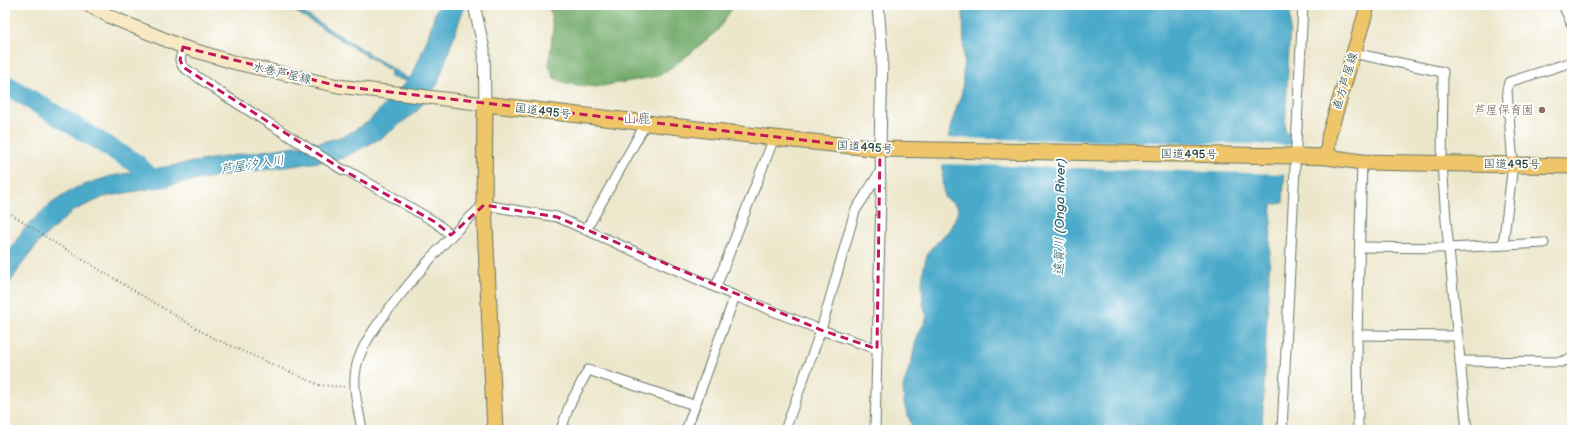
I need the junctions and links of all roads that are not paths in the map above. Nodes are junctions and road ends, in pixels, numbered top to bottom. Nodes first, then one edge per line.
1 (88, 5) edge
2 (878, 5) edge
3 (1303, 5) edge
4 (1368, 5) edge
5 (1562, 5) edge
6 (472, 6) edge
7 (1572, 25) edge
8 (184, 47) junction
9 (1353, 53) junction
10 (1572, 62) edge
11 (486, 104) junction
12 (646, 123) junction
13 (774, 138) junction
14 (880, 149) junction
15 (1296, 156) junction
16 (1328, 157) junction
17 (1362, 162) junction
18 (1442, 164) junction
19 (1513, 164) junction
20 (1572, 166) edge
21 (880, 171) junction
22 (484, 205) junction
23 (586, 230) junction
24 (452, 235) junction
25 (1544, 243) dead end
26 (1503, 245) junction
27 (1360, 248) junction
28 (1448, 248) junction
29 (716, 287) junction
30 (735, 296) junction
31 (821, 330) junction
32 (1357, 335) junction
33 (1458, 336) junction
34 (877, 349) junction
35 (1572, 358) edge
36 (1460, 361) junction
37 (694, 405) junction
38 (362, 430) edge
39 (496, 430) edge
40 (561, 430) edge
41 (687, 430) edge
42 (786, 430) edge
43 (875, 430) edge
44 (1282, 430) edge
45 (1358, 430) edge
46 (1467, 430) edge

1 - 8 main road, 水巻芦屋線
2 - 14 street
3 - 15 street
4 - 9 main road, 直方芦屋線
5 - 7 street
6 - 11 street
8 - 11 main road, 水巻芦屋線
8 - 24 street
9 - 16 main road, 直方芦屋線
9 - 18 street
10 - 19 street
11 - 12 highway, 国道495号
11 - 22 highway
12 - 13 highway, 国道495号
12 - 23 street
13 - 14 highway, 国道495号
13 - 29 street
14 - 15 highway, 国道495号
14 - 21 street
15 - 16 highway, 国道495号
15 - 44 street
16 - 17 highway, 国道495号
17 - 18 highway, 国道495号
17 - 27 street
18 - 19 highway, 国道495号
18 - 28 street
19 - 20 highway, 国道495号
19 - 26 street
21 - 31 street
21 - 34 street
22 - 23 street
22 - 24 street
22 - 39 highway
23 - 29 street
24 - 38 street
25 - 26 street
26 - 28 street
27 - 28 street
27 - 32 street
28 - 33 street
29 - 30 street
30 - 31 street
30 - 37 street
31 - 34 street
31 - 42 street
32 - 33 street
32 - 45 street
33 - 36 street
34 - 43 street
35 - 36 street
36 - 46 street
37 - 40 street
37 - 41 street

